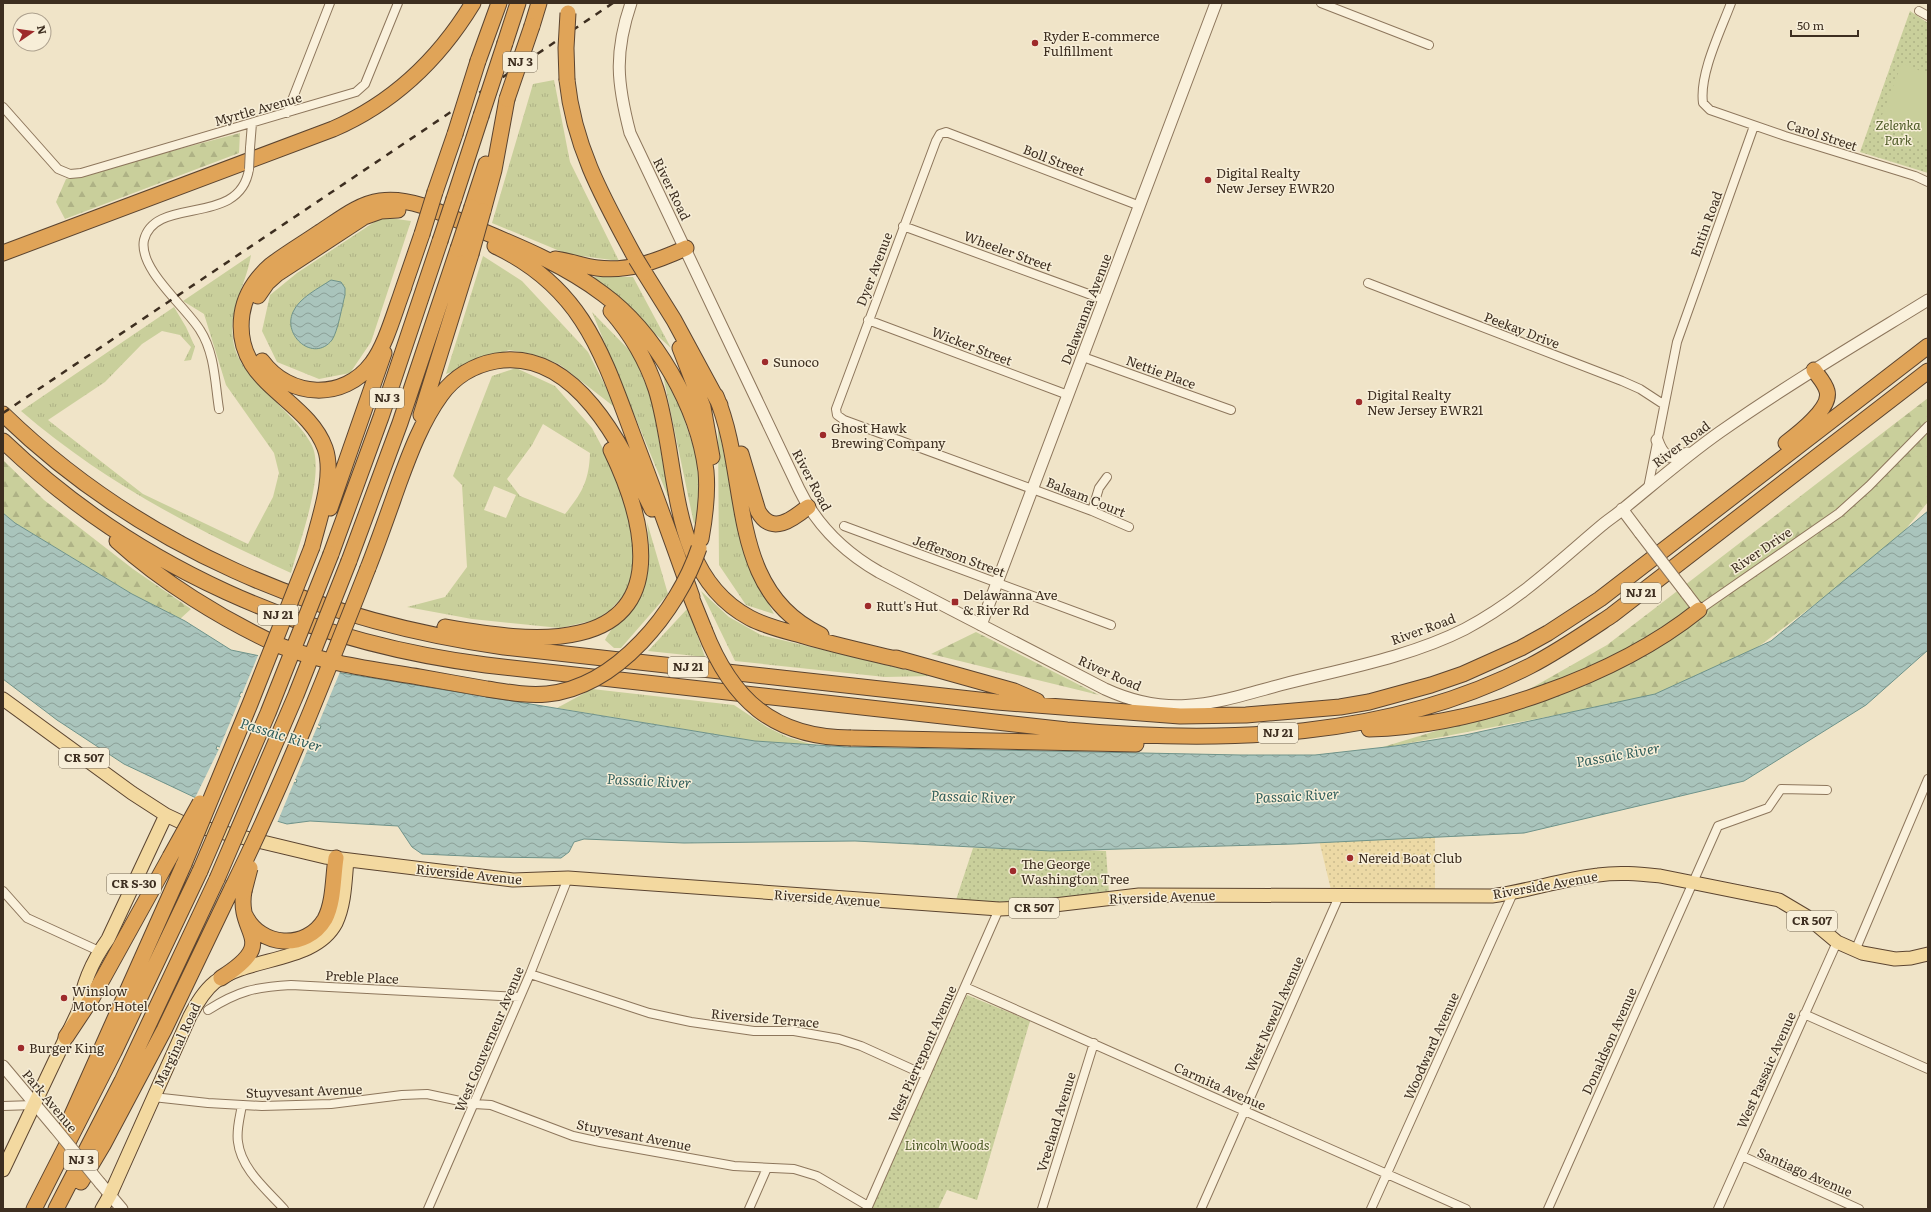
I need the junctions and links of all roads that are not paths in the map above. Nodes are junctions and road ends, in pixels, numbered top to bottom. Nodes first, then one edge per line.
1 (330, 3) edge
2 (398, 3) edge
3 (473, 3) edge
4 (499, 3) edge
5 (518, 3) edge
6 (539, 3) edge
7 (631, 3) edge
8 (1216, 3) edge
9 (1321, 3) edge
10 (1731, 3) edge
11 (569, 8) edge
12 (1919, 11) dead end
13 (1928, 16) edge
14 (1429, 45) dead end
15 (3, 107) edge
16 (287, 113) junction
17 (252, 123) junction
18 (1754, 126) junction
19 (960, 137) joint
20 (1928, 182) edge
21 (1140, 206) junction
22 (904, 226) junction
23 (686, 248) junction
24 (464, 251) junction
25 (3, 253) edge
26 (547, 258) junction
27 (640, 265) junction
28 (572, 273) junction
29 (1368, 283) dead end
30 (404, 287) junction
31 (1105, 300) junction
32 (1928, 300) edge
33 (868, 320) junction
34 (1928, 346) edge
35 (1083, 357) junction
36 (1814, 370) junction
37 (1928, 371) edge
38 (580, 393) junction
39 (716, 396) junction
40 (1068, 396) junction
41 (1663, 404) junction
42 (219, 410) dead end
43 (1231, 410) dead end
44 (3, 414) edge
45 (854, 424) joint
46 (1928, 426) edge
47 (1657, 440) junction
48 (3, 441) edge
49 (1692, 452) junction
50 (406, 466) junction
51 (1107, 477) dead end
52 (1648, 488) junction
53 (1033, 489) junction
54 (808, 507) junction
55 (1622, 510) junction
56 (1092, 511) junction
57 (90, 513) junction
58 (844, 526) dead end
59 (1129, 527) dead end
60 (1677, 540) junction
61 (700, 543) junction
62 (312, 547) junction
63 (997, 583) junction
64 (692, 597) junction
65 (332, 609) junction
66 (1699, 610) junction
67 (981, 625) junction
68 (1111, 625) dead end
69 (904, 661) junction
70 (3, 699) edge
71 (1047, 706) junction
72 (1310, 730) junction
73 (238, 734) junction
74 (1246, 735) junction
75 (1928, 779) edge
76 (1827, 790) dead end
77 (166, 815) junction
78 (341, 859) junction
79 (568, 878) junction
80 (1693, 883) junction
81 (239, 888) junction
82 (3, 891) edge
83 (1513, 893) junction
84 (1340, 894) junction
85 (999, 910) junction
86 (245, 915) junction
87 (1837, 942) junction
88 (99, 951) junction
89 (1855, 951) junction
90 (1928, 954) edge
91 (530, 974) junction
92 (221, 978) junction
93 (965, 987) junction
94 (520, 997) junction
95 (208, 1010) dead end
96 (1804, 1014) junction
97 (66, 1037) junction
98 (1094, 1043) junction
99 (3, 1066) edge
100 (1928, 1069) edge
101 (925, 1075) junction
102 (153, 1097) junction
103 (474, 1104) junction
104 (34, 1105) junction
105 (242, 1105) junction
106 (3, 1106) edge
107 (1244, 1110) junction
108 (1742, 1156) junction
109 (60, 1160) junction
110 (767, 1168) junction
111 (3, 1170) edge
112 (1387, 1174) junction
113 (110, 1195) junction
114 (868, 1207) edge
115 (34, 1209) edge
116 (56, 1209) edge
117 (64, 1209) edge
118 (102, 1209) edge
119 (122, 1209) edge
120 (284, 1209) edge
121 (428, 1209) edge
122 (749, 1209) edge
123 (1042, 1209) edge
124 (1201, 1209) edge
125 (1371, 1209) edge
126 (1466, 1209) edge
127 (1548, 1209) edge
128 (1718, 1209) edge
129 (1859, 1209) edge

1 - 16 street
2 - 16 street, Myrtle Avenue
3 - 25 highway
4 - 30 highway, bridge
5 - 109 highway, NJ 3, bridge
6 - 24 highway, NJ 3, bridge
7 - 23 street, River Road
8 - 21 street, Delawanna Avenue
9 - 14 street
10 - 18 street
11 - 27 highway, bridge
12 - 13 street
15 - 17 street, Myrtle Avenue
16 - 17 street, Myrtle Avenue
17 - 42 street, bridge
18 - 20 street, Carol Street
18 - 41 street, Entin Road
19 - 21 street, Boll Street
19 - 22 street, Dyer Avenue
21 - 31 street, Delawanna Avenue
22 - 31 street, Wheeler Street
22 - 33 street, Dyer Avenue
23 - 26 highway
23 - 54 street, River Road
24 - 50 highway
24 - 116 highway, NJ 3, bridge
26 - 28 highway
26 - 62 highway
27 - 39 highway
27 - 61 highway
28 - 61 highway
28 - 69 highway
29 - 41 street, Peekay Drive
30 - 62 highway
30 - 64 highway
31 - 35 street, Delawanna Avenue
32 - 36 street, River Road
33 - 40 street, Wicker Street
33 - 45 street, Dyer Avenue
34 - 60 highway, NJ 21
35 - 40 street, Delawanna Avenue
35 - 43 street, Nettie Place
36 - 49 street, River Road
36 - 60 highway
37 - 72 highway, NJ 21
38 - 50 highway
38 - 64 highway
38 - 65 highway
39 - 54 highway
39 - 69 highway
40 - 53 street, Delawanna Avenue
41 - 47 street, Entin Road
44 - 65 highway, NJ 21
45 - 53 street, Balsam Court
46 - 66 street, River Drive
47 - 49 street
47 - 52 street, Entin Road
48 - 57 highway, NJ 21
49 - 52 street, River Road
50 - 81 highway, bridge
51 - 56 street
52 - 55 street, River Road
53 - 56 street, Balsam Court
53 - 63 street, Delawanna Avenue
54 - 67 street, River Road
55 - 66 street, bridge
55 - 67 street, River Road
56 - 59 street, Balsam Court
57 - 61 highway, bridge
57 - 74 highway, NJ 21
58 - 63 street, Jefferson Street
60 - 71 highway, NJ 21
62 - 73 highway, bridge
63 - 67 street, Delawanna Avenue
63 - 68 street, Jefferson Street
64 - 74 highway, bridge
65 - 71 highway, NJ 21
66 - 72 highway
69 - 71 highway
70 - 77 main road, Riverside Avenue / CR 507
72 - 74 highway, NJ 21
73 - 97 highway, bridge
73 - 109 highway, bridge
75 - 89 street
76 - 80 street, Donaldson Avenue
77 - 78 main road, Riverside Avenue / CR 507
77 - 88 main road, CR S-30
78 - 79 main road, Riverside Avenue / CR 507
78 - 86 highway
78 - 92 main road, Marginal Road
79 - 85 main road, Riverside Avenue / CR 507
79 - 91 street, West Gouverneur Avenue
80 - 83 main road, Riverside Avenue / CR 507
80 - 87 main road, CR 507
80 - 127 street, Donaldson Avenue
81 - 86 highway
81 - 117 highway
82 - 88 street
83 - 84 main road, Riverside Avenue / CR 507
83 - 112 street, Woodward Avenue
84 - 85 main road, Riverside Avenue / CR 507
84 - 107 street, West Newell Avenue
85 - 93 street, West Pierrepont Avenue
86 - 92 highway
87 - 89 main road, CR 507
87 - 96 street, West Passaic Avenue
88 - 97 main road, CR S-30
89 - 90 main road, CR 507
91 - 94 street, West Gouverneur Avenue
91 - 101 street, Riverside Terrace
92 - 102 main road, Marginal Road
93 - 98 street, Carmita Avenue
93 - 101 street, West Pierrepont Avenue
94 - 95 street, Preble Place
94 - 103 street, West Gouverneur Avenue
96 - 100 street
96 - 108 street, West Passaic Avenue
97 - 104 main road, CR S-30
98 - 107 street, Carmita Avenue
98 - 123 street, Vreeland Avenue
99 - 104 street, Park Avenue
101 - 114 street, West Pierrepont Avenue
102 - 105 street, Stuyvesant Avenue
102 - 113 main road, Marginal Road
103 - 105 street, Stuyvesant Avenue
103 - 110 street, Stuyvesant Avenue
103 - 121 street, West Gouverneur Avenue
104 - 106 street
104 - 111 main road, CR S-30
104 - 113 street, Park Avenue, bridge
105 - 120 street
107 - 112 street, Carmita Avenue
107 - 124 street, West Newell Avenue
108 - 128 street, West Passaic Avenue
108 - 129 street, Santiago Avenue
109 - 115 highway, NJ 3
110 - 114 street, Stuyvesant Avenue
110 - 122 street
112 - 125 street, Woodward Avenue
112 - 126 street, Carmita Avenue
113 - 118 main road, Marginal Road
113 - 119 street, Park Avenue

